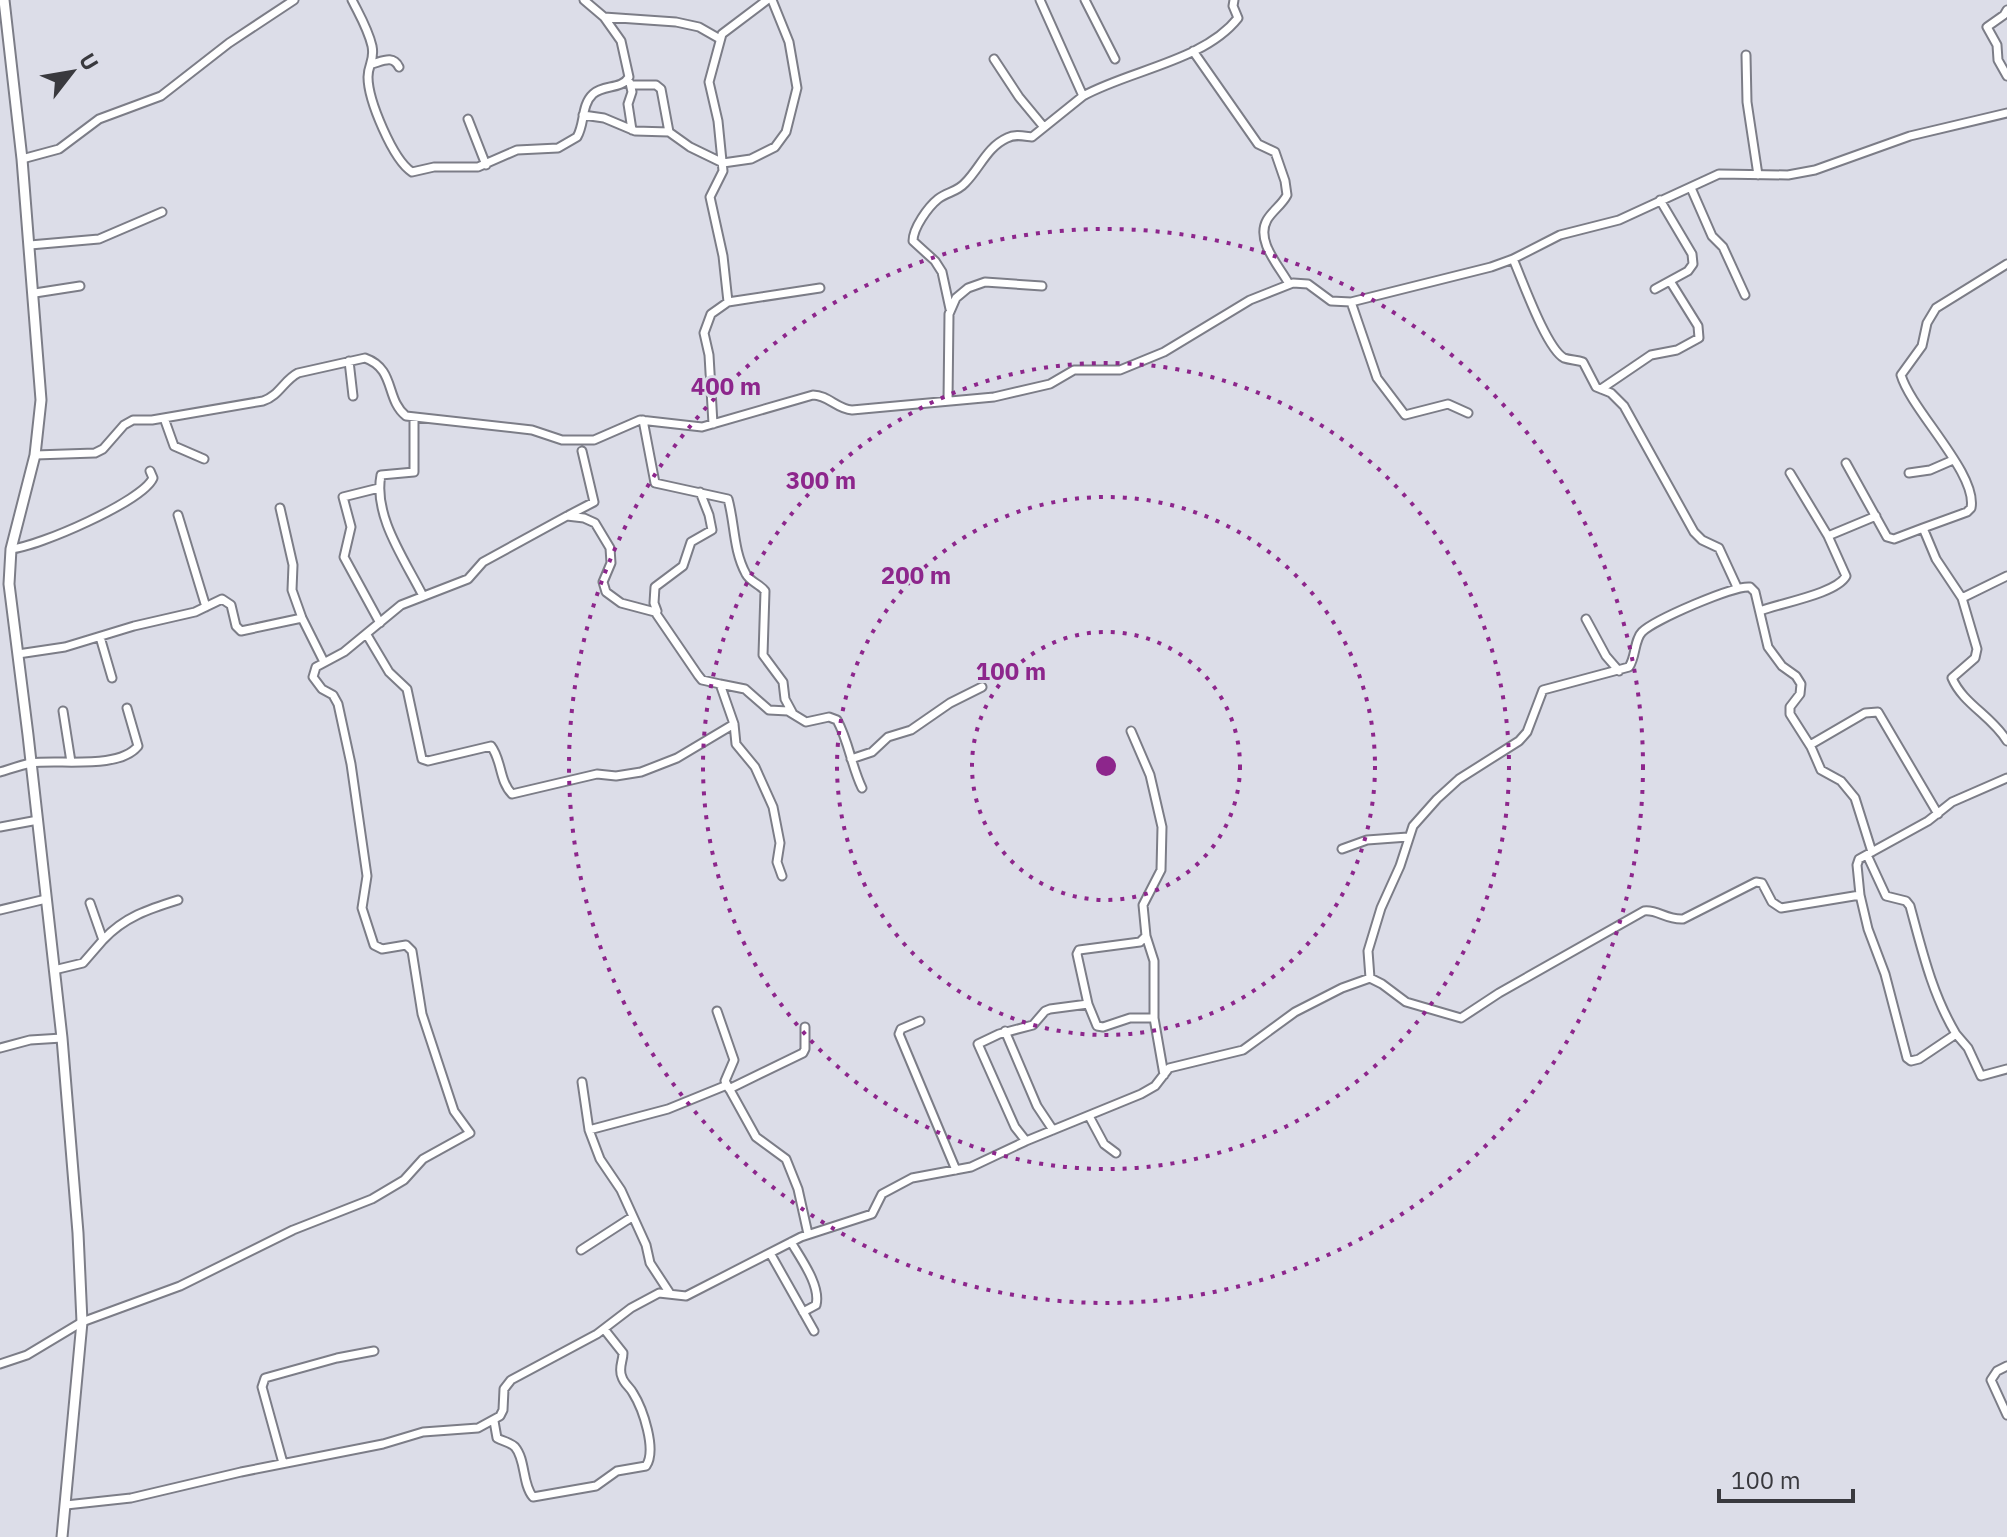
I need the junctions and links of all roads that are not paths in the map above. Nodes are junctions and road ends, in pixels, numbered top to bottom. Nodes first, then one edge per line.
1 (4, 0) edge
2 (294, 0) edge
3 (352, 0) edge
4 (584, 0) edge
5 (770, 0) edge
6 (1040, 0) edge
7 (1085, 0) edge
8 (1234, 0) edge
9 (2006, 0) edge
10 (2007, 8) edge
11 (604, 17) junction
12 (720, 39) junction
13 (1193, 51) junction
14 (1746, 55) dead end
15 (994, 59) dead end
16 (1115, 59) dead end
17 (372, 64) junction
18 (399, 67) dead end
19 (2007, 76) edge
20 (630, 81) junction
21 (1083, 96) junction
22 (2007, 113) edge
23 (583, 115) junction
24 (468, 119) dead end
25 (1043, 126) junction
26 (632, 130) junction
27 (669, 132) junction
28 (22, 159) junction
29 (723, 163) junction
30 (486, 165) junction
31 (1758, 175) junction
32 (1691, 188) junction
33 (1660, 200) junction
34 (162, 212) dead end
35 (30, 245) junction
36 (1513, 259) junction
37 (2007, 264) edge
38 (1670, 281) junction
39 (1289, 284) junction
40 (80, 286) dead end
41 (1042, 286) dead end
42 (820, 288) dead end
43 (1655, 289) dead end
44 (35, 293) junction
45 (1745, 295) dead end
46 (728, 302) junction
47 (1351, 302) junction
48 (950, 309) junction
49 (349, 361) junction
50 (1601, 389) junction
51 (353, 396) dead end
52 (948, 401) junction
53 (1468, 413) dead end
54 (164, 418) junction
55 (414, 419) junction
56 (643, 420) junction
57 (713, 424) junction
58 (582, 451) dead end
59 (35, 455) junction
60 (204, 459) dead end
61 (1953, 460) junction
62 (1846, 463) dead end
63 (150, 471) dead end
64 (1790, 473) dead end
65 (1909, 473) dead end
66 (379, 488) junction
67 (700, 492) junction
68 (280, 508) dead end
69 (178, 515) dead end
70 (567, 516) junction
71 (1876, 516) junction
72 (1923, 528) junction
73 (1828, 536) junction
74 (7, 553) edge
75 (2007, 576) edge
76 (1737, 587) junction
77 (423, 596) junction
78 (1962, 598) junction
79 (206, 607) junction
80 (1760, 611) junction
81 (659, 616) junction
82 (302, 618) junction
83 (1586, 619) dead end
84 (380, 623) junction
85 (367, 635) junction
86 (100, 637) junction
87 (18, 654) junction
88 (324, 662) junction
89 (1619, 671) junction
90 (112, 678) dead end
91 (720, 684) junction
92 (982, 687) dead end
93 (127, 708) dead end
94 (63, 711) dead end
95 (792, 712) junction
96 (734, 724) junction
97 (1131, 731) dead end
98 (2007, 741) edge
99 (1810, 745) junction
100 (851, 759) junction
101 (71, 762) junction
102 (31, 763) junction
103 (0, 772) edge
104 (2007, 778) edge
105 (862, 788) dead end
106 (1938, 814) junction
107 (38, 820) junction
108 (0, 827) edge
109 (1408, 837) junction
110 (1342, 849) dead end
111 (1870, 853) junction
112 (782, 876) dead end
113 (1860, 895) junction
114 (46, 899) junction
115 (178, 900) dead end
116 (90, 903) dead end
117 (0, 910) edge
118 (1146, 936) junction
119 (103, 940) junction
120 (54, 970) junction
121 (1370, 978) junction
122 (1088, 1004) junction
123 (717, 1011) dead end
124 (1154, 1018) junction
125 (920, 1021) dead end
126 (805, 1027) dead end
127 (1005, 1031) junction
128 (1956, 1034) junction
129 (62, 1038) junction
130 (0, 1048) edge
131 (2007, 1069) edge
132 (1164, 1075) junction
133 (582, 1082) dead end
134 (728, 1087) junction
135 (1089, 1116) junction
136 (589, 1130) junction
137 (1053, 1130) junction
138 (1026, 1141) junction
139 (1116, 1153) dead end
140 (956, 1170) junction
141 (632, 1217) junction
142 (808, 1234) junction
143 (791, 1242) junction
144 (581, 1250) dead end
145 (770, 1253) junction
146 (669, 1292) junction
147 (803, 1312) junction
148 (82, 1322) junction
149 (604, 1329) junction
150 (814, 1331) dead end
151 (374, 1351) dead end
152 (0, 1364) edge
153 (2007, 1366) edge
154 (2007, 1415) edge
155 (494, 1421) junction
156 (283, 1463) junction
157 (66, 1505) junction
158 (62, 1537) edge

1 - 28 street
2 - 28 street
3 - 17 street
4 - 11 street
5 - 12 street
5 - 29 street
6 - 21 street
7 - 16 street
8 - 13 street
9 - 10 street
10 - 19 street
11 - 12 street
11 - 20 street
12 - 29 street
13 - 21 street
13 - 39 street
14 - 31 street
15 - 25 street
17 - 18 street
17 - 30 street
20 - 23 street
20 - 26 street
20 - 27 street
21 - 25 street
22 - 31 street
23 - 26 street
23 - 30 street
24 - 30 street
25 - 48 street
26 - 27 street
27 - 29 street
28 - 35 street
29 - 46 street
31 - 32 street
32 - 33 street
32 - 45 street
33 - 36 street
33 - 38 street
34 - 35 street
35 - 44 street
36 - 47 street
36 - 50 street
37 - 61 street
38 - 43 street
38 - 50 street
39 - 47 street
39 - 52 street
40 - 44 street
41 - 48 street
42 - 46 street
44 - 59 street
46 - 57 street
47 - 53 street
48 - 52 street
49 - 51 street
49 - 54 street
49 - 55 street
50 - 76 street
52 - 57 street
54 - 59 street
54 - 60 street
55 - 56 street
55 - 66 street
56 - 57 street
56 - 67 street
58 - 70 street
59 - 74 street
61 - 65 street
61 - 72 street
62 - 71 street
63 - 74 street
64 - 73 street
66 - 77 street
66 - 84 street
67 - 81 street
67 - 95 street
68 - 82 street
69 - 79 street
70 - 77 street
70 - 81 street
71 - 72 street
71 - 73 street
72 - 78 street
73 - 80 street
74 - 87 street
75 - 78 street
76 - 80 street
76 - 89 street
77 - 84 street
78 - 98 street
79 - 82 street
79 - 86 street
80 - 99 street
81 - 91 street
82 - 88 street
83 - 89 street
84 - 85 street
85 - 88 street
85 - 96 street
86 - 87 street
86 - 90 street
87 - 102 street
88 - 148 street
89 - 109 street
91 - 95 street
91 - 96 street
92 - 100 street
93 - 101 street
94 - 101 street
95 - 100 street
96 - 112 street
97 - 118 street
99 - 106 street
99 - 111 street
100 - 105 street
101 - 102 street
102 - 103 street
102 - 107 street
104 - 106 street
106 - 111 street
107 - 108 street
107 - 114 street
109 - 110 street
109 - 121 street
111 - 113 street
111 - 128 street
113 - 121 street
113 - 128 street
114 - 117 street
114 - 120 street
115 - 119 street
116 - 119 street
118 - 122 street
118 - 124 street
119 - 120 street
120 - 129 street
121 - 132 street
122 - 124 street
122 - 127 street
123 - 134 street
124 - 132 street
125 - 140 street
126 - 134 street
127 - 137 street
127 - 138 street
128 - 131 street
129 - 130 street
129 - 148 street
132 - 135 street
133 - 136 street
134 - 136 street
134 - 142 street
135 - 137 street
135 - 139 street
136 - 141 street
137 - 138 street
138 - 140 street
140 - 142 street
141 - 144 street
141 - 146 street
142 - 143 street
143 - 145 street
143 - 147 street
145 - 146 street
145 - 147 street
146 - 149 street
147 - 150 street
148 - 152 street
148 - 157 street
149 - 155 street
149 - 155 street
151 - 156 street
153 - 154 street
155 - 156 street
156 - 157 street
157 - 158 street

